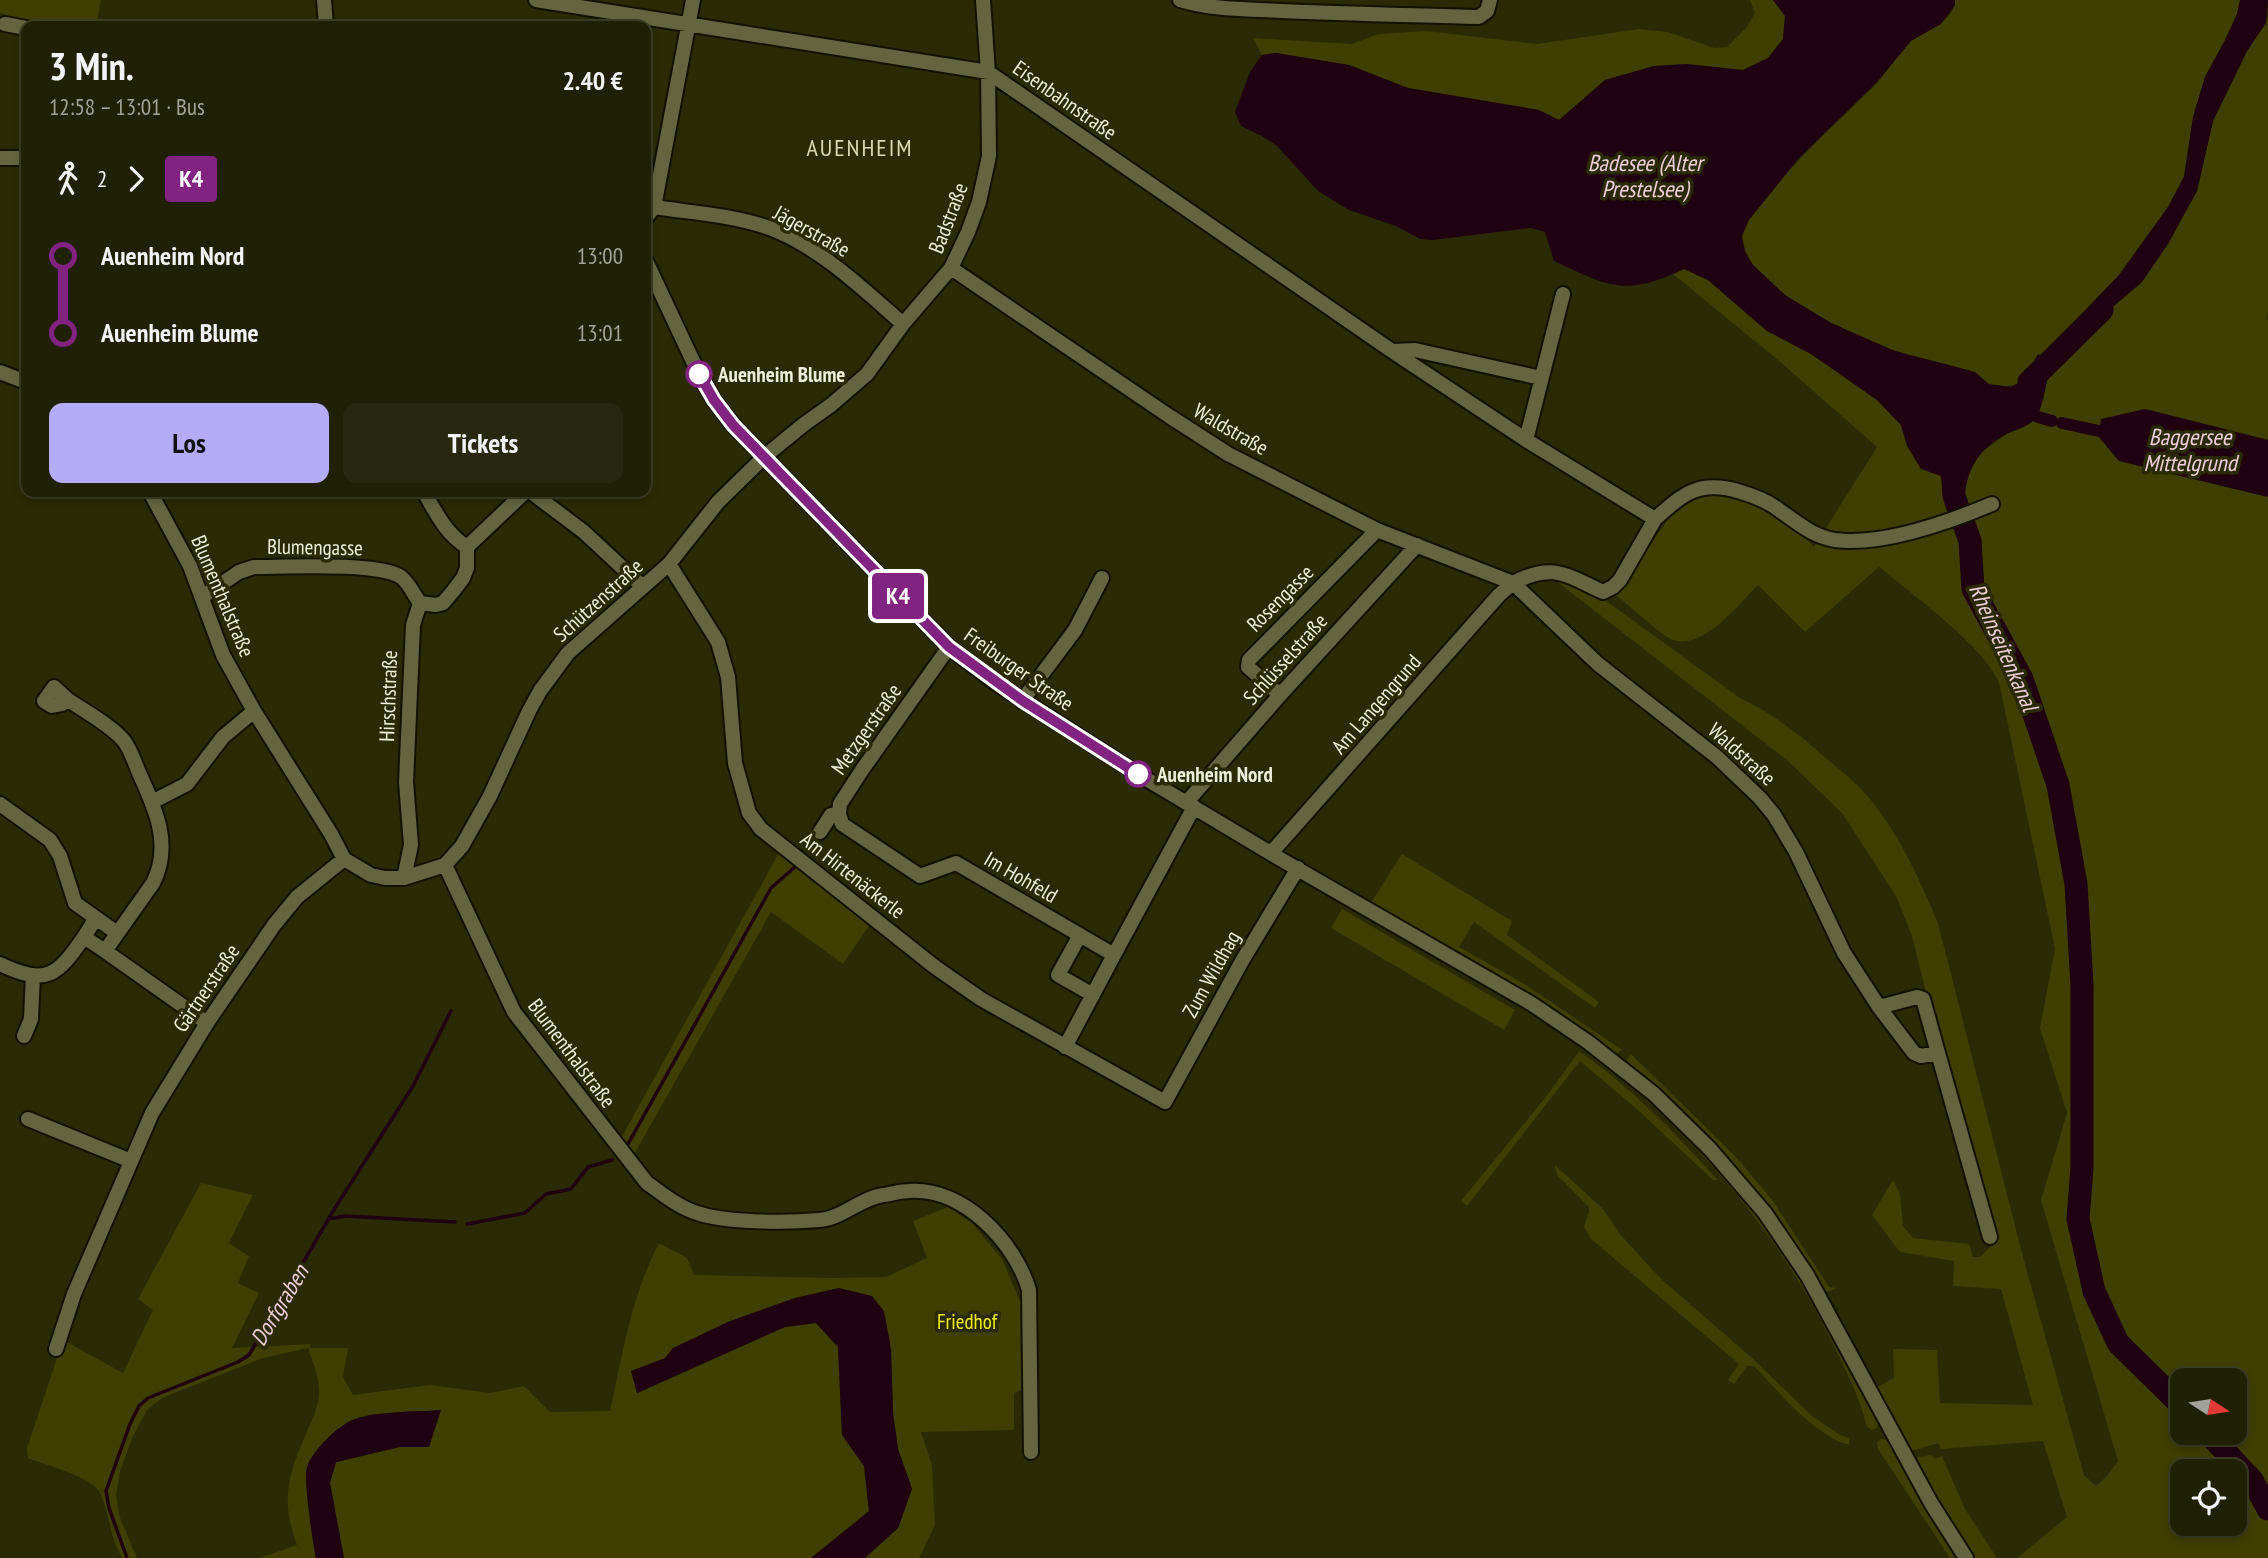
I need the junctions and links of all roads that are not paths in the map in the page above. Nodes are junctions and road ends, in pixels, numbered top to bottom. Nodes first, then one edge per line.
1 (324, 0) edge
2 (536, 0) edge
3 (693, 0) edge
4 (983, 0) edge
5 (1180, 0) edge
6 (1490, 0) edge
7 (326, 21) edge
8 (5, 24) dead end
9 (688, 26) junction
10 (21, 27) edge
11 (988, 72) junction
12 (0, 158) edge
13 (21, 158) edge
14 (651, 208) edge
15 (651, 213) edge
16 (951, 268) junction
17 (651, 271) edge
18 (1563, 294) dead end
19 (903, 324) junction
20 (1392, 351) junction
21 (0, 372) edge
22 (1541, 378) junction
23 (21, 380) edge
24 (1526, 440) junction
25 (764, 457) junction
26 (153, 497) edge
27 (427, 497) edge
28 (520, 497) edge
29 (538, 497) edge
30 (1992, 504) dead end
31 (1655, 519) junction
32 (1377, 530) junction
33 (1417, 545) junction
34 (467, 547) junction
35 (669, 564) junction
36 (1102, 579) dead end
37 (1514, 583) junction
38 (643, 587) junction
39 (202, 597) junction
40 (420, 603) junction
41 (949, 647) junction
42 (1280, 695) junction
43 (67, 699) dead end
44 (1023, 701) junction
45 (254, 711) junction
46 (152, 802) junction
47 (0, 804) edge
48 (1190, 805) junction
49 (839, 814) junction
50 (820, 832) dead end
51 (1271, 853) junction
52 (344, 859) junction
53 (444, 865) junction
54 (1298, 869) junction
55 (404, 878) junction
56 (96, 918) junction
57 (117, 933) junction
58 (1080, 935) junction
59 (84, 937) junction
60 (105, 951) junction
61 (1114, 955) junction
62 (0, 964) edge
63 (33, 975) junction
64 (1093, 995) junction
65 (1878, 1007) junction
66 (207, 1023) junction
67 (24, 1036) dead end
68 (1065, 1047) junction
69 (1938, 1053) junction
70 (1165, 1102) joint
71 (28, 1119) dead end
72 (131, 1161) junction
73 (1990, 1237) dead end
74 (56, 1349) dead end
75 (1031, 1452) dead end
76 (1966, 1558) edge

1 - 7 street
2 - 9 street, Eisenbahnstraße
3 - 9 street
4 - 11 street, Badstraße
5 - 6 street
8 - 10 street
9 - 11 street, Eisenbahnstraße
9 - 14 street
11 - 16 street, Badstraße
11 - 20 street, Eisenbahnstraße
12 - 13 street
15 - 19 street, Jägerstraße
16 - 19 street, Badstraße
16 - 32 street, Waldstraße
17 - 25 street, Freiburger Straße
18 - 22 street
19 - 25 street, Badstraße
20 - 22 street
20 - 24 street, Eisenbahnstraße
21 - 23 street
22 - 24 street
24 - 31 street, Eisenbahnstraße
25 - 35 street, Schützenstraße
25 - 41 street, Freiburger Straße
26 - 39 street, Blumenthalstraße
27 - 34 street
28 - 34 street
29 - 38 street
30 - 31 street
31 - 37 street
32 - 33 street, Waldstraße
32 - 42 street, Rosengasse
33 - 37 street, Waldstraße
33 - 42 street, Schlüsselstraße
34 - 40 street
35 - 38 street, Schützenstraße
35 - 68 street, Am Hirtenäckerle
36 - 44 street
37 - 51 street, Am Langengrund
37 - 65 street, Waldstraße
38 - 53 street, Schützenstraße
39 - 40 street, Blumengasse
39 - 45 street, Blumenthalstraße
40 - 55 street, Hirschstraße
41 - 44 street, Freiburger Straße
41 - 49 street, Metzgerstraße
42 - 48 street, Schlüsselstraße
43 - 46 street
44 - 48 street, Freiburger Straße
45 - 46 street
45 - 52 street, Blumenthalstraße
46 - 57 street
47 - 56 street
48 - 51 street, Freiburger Straße
48 - 61 street
49 - 50 street, Metzgerstraße
49 - 58 street, Im Hohfeld
51 - 54 street, Freiburger Straße
52 - 55 street
52 - 66 street, Gärtnerstraße
53 - 55 street
53 - 75 street, Blumenthalstraße
54 - 70 street, Zum Wildhag
54 - 76 street, Freiburger Straße
56 - 57 street
56 - 59 street
57 - 60 street
58 - 61 street, Im Hohfeld
58 - 64 street
59 - 60 street
59 - 63 street
60 - 66 street
61 - 64 street
62 - 63 street
63 - 67 street
64 - 68 street
65 - 69 street, Waldstraße
65 - 69 street
66 - 72 street, Gärtnerstraße
68 - 70 street, Am Hirtenäckerle
69 - 73 street
71 - 72 street
72 - 74 street, Gärtnerstraße

